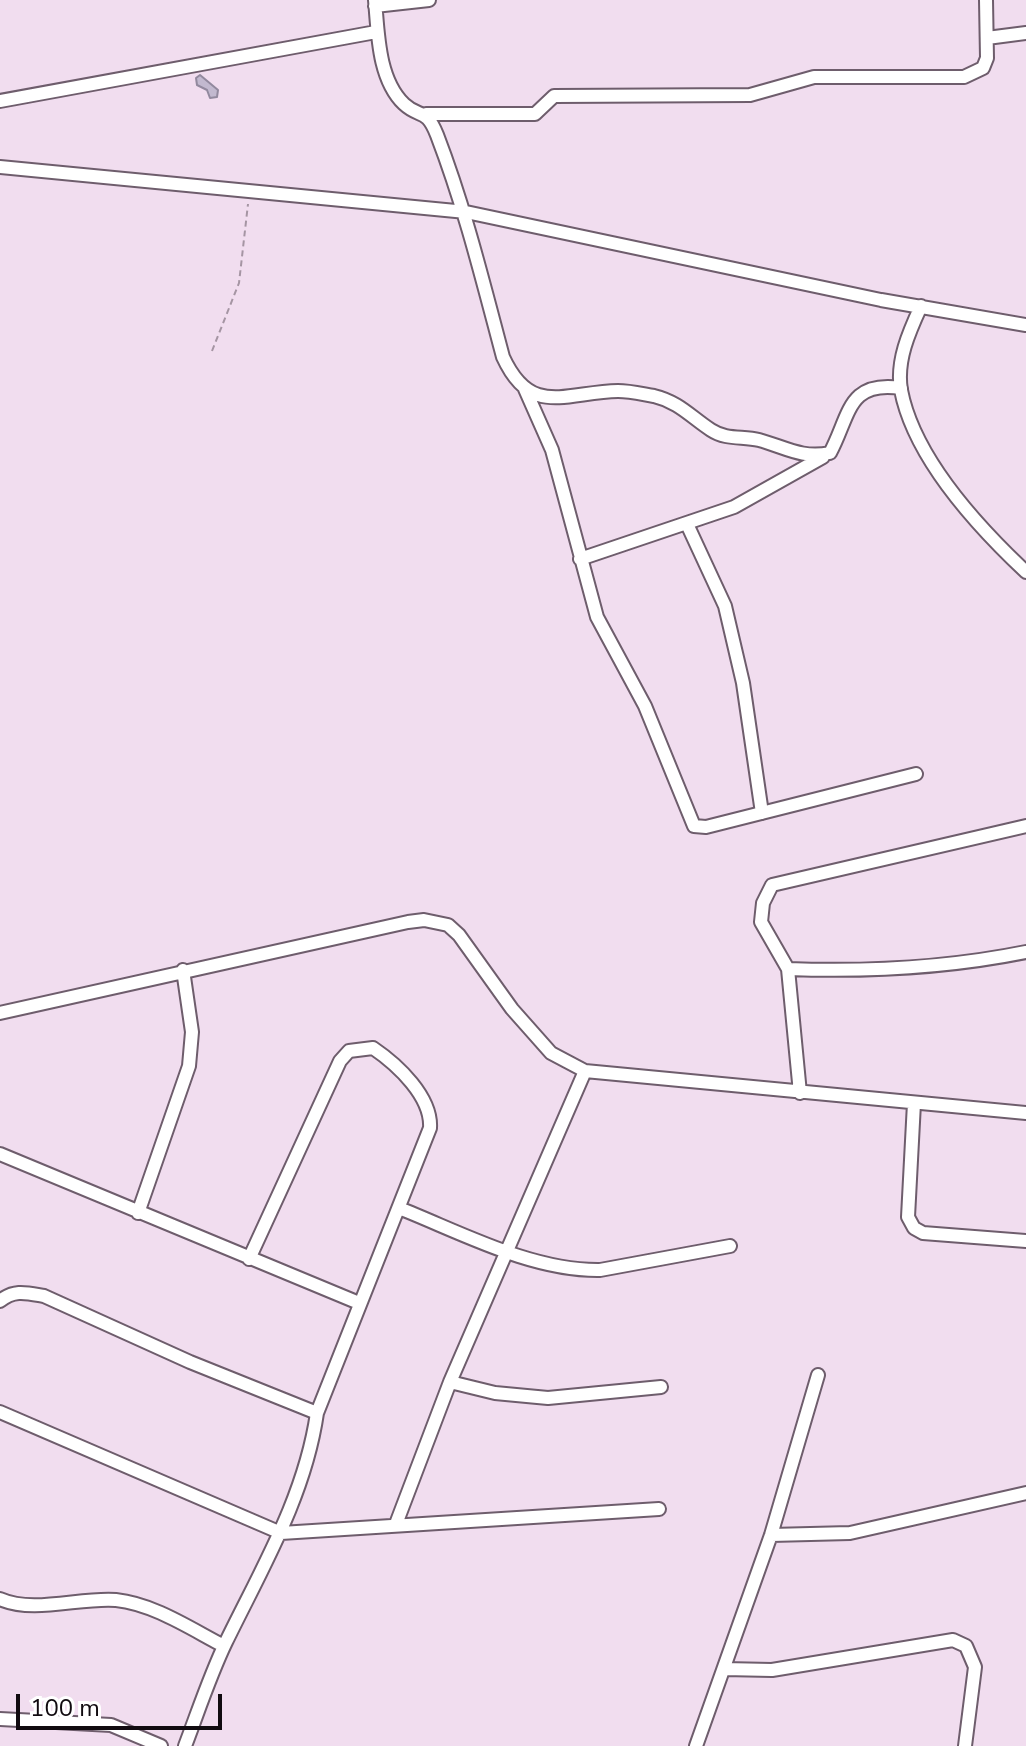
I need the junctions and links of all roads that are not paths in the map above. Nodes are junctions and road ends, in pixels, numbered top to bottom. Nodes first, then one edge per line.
1 (429, 0) edge
2 (986, 0) edge
3 (375, 3) edge
4 (376, 32) junction
5 (1026, 33) edge
6 (987, 38) junction
7 (0, 101) edge
8 (426, 114) junction
9 (0, 167) edge
10 (466, 212) junction
11 (921, 306) junction
12 (1026, 325) edge
13 (901, 388) junction
14 (525, 389) junction
15 (830, 453) junction
16 (687, 524) junction
17 (580, 559) junction
18 (1026, 572) edge
19 (916, 774) dead end
20 (762, 813) junction
21 (1026, 826) edge
22 (1026, 952) edge
23 (788, 969) junction
24 (183, 970) junction
25 (0, 1013) edge
26 (585, 1071) junction
27 (800, 1093) junction
28 (914, 1103) junction
29 (1026, 1113) edge
30 (0, 1154) edge
31 (399, 1208) junction
32 (138, 1213) junction
33 (1026, 1241) edge
34 (730, 1246) dead end
35 (508, 1250) junction
36 (249, 1259) junction
37 (0, 1301) edge
38 (359, 1303) junction
39 (818, 1375) dead end
40 (450, 1382) junction
41 (661, 1387) dead end
42 (0, 1412) edge
43 (317, 1413) junction
44 (1026, 1493) edge
45 (659, 1509) dead end
46 (396, 1524) junction
47 (281, 1533) junction
48 (771, 1535) junction
49 (0, 1599) edge
50 (224, 1646) junction
51 (724, 1669) junction
52 (0, 1719) edge
53 (161, 1746) edge
54 (185, 1746) edge
55 (696, 1746) edge
56 (965, 1746) edge

1 - 3 street
2 - 6 street
3 - 4 street
4 - 7 street
4 - 8 street
5 - 6 street
6 - 8 street
8 - 10 street
9 - 10 street
10 - 11 street
10 - 14 street
11 - 12 street
11 - 13 street
13 - 15 street
13 - 18 street
14 - 15 street
14 - 17 street
15 - 16 street
16 - 17 street
16 - 20 street
17 - 20 street
19 - 20 street
21 - 23 street
22 - 23 street
23 - 27 street
24 - 25 street
24 - 26 street
24 - 32 street
26 - 27 street
26 - 35 street
27 - 28 street
28 - 29 street
28 - 33 street
30 - 32 street
31 - 35 street
31 - 36 street
31 - 38 street
32 - 36 street
34 - 35 street
35 - 40 street
36 - 38 street
37 - 43 street
38 - 43 street
39 - 48 street
40 - 41 street
40 - 46 street
42 - 47 street
43 - 47 street
44 - 48 street
45 - 46 street
46 - 47 street
47 - 50 street
48 - 51 street
49 - 50 street
50 - 54 street
51 - 55 street
51 - 56 street
52 - 53 street

